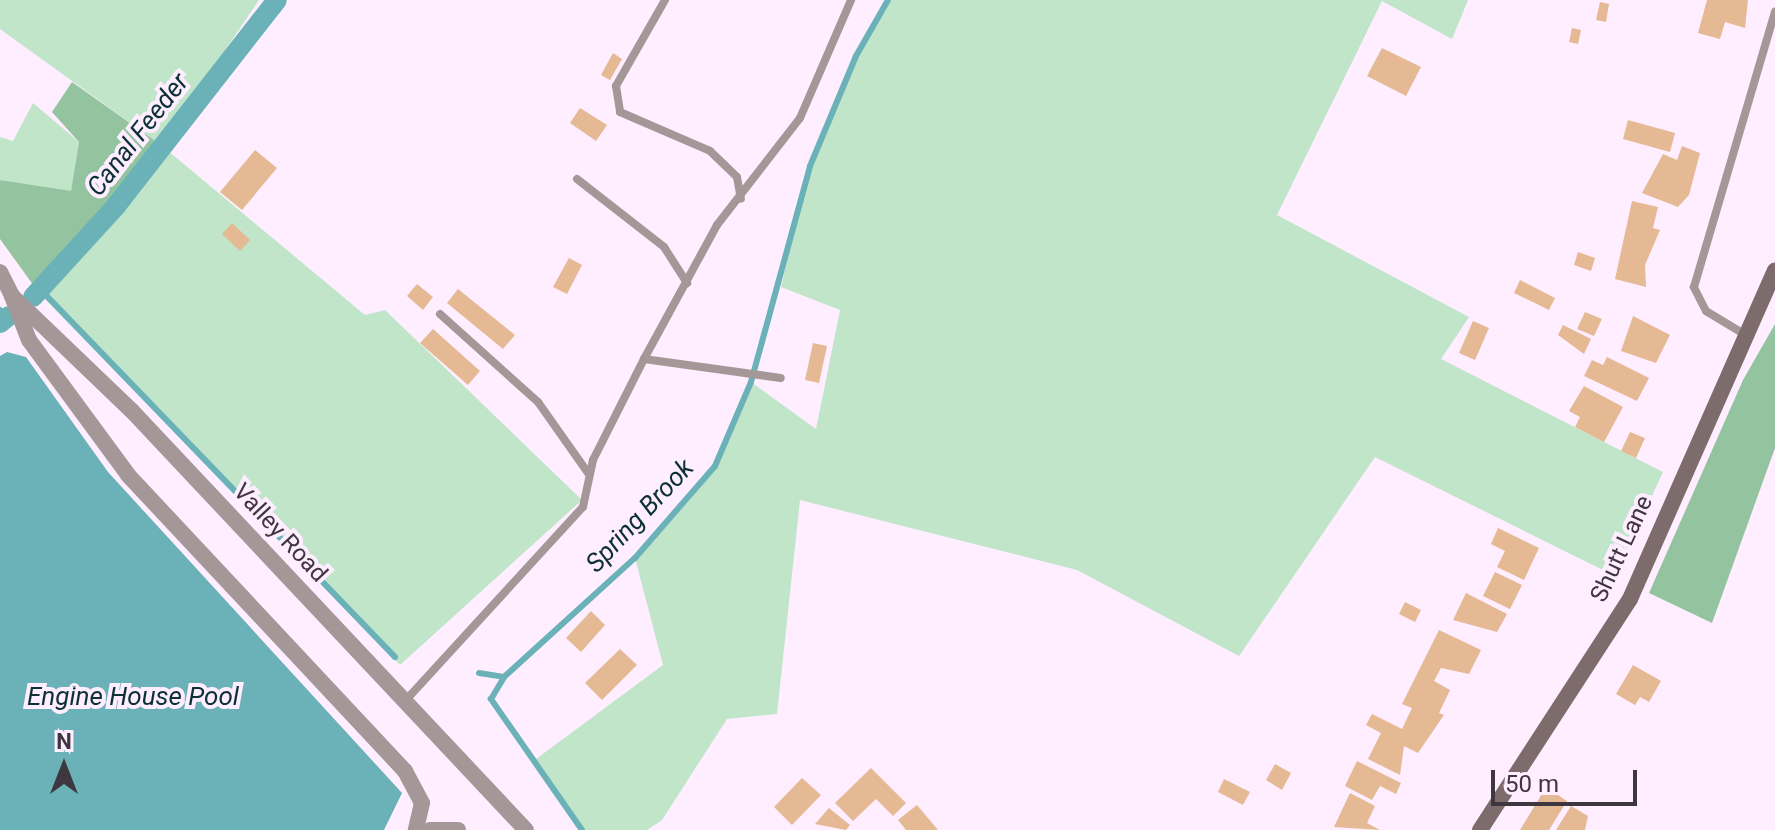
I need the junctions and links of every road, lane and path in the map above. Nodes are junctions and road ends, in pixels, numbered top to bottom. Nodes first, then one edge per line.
1 (665, 0) edge
2 (851, 0) edge
3 (1775, 12) edge
4 (577, 179) dead end
5 (741, 199) junction
6 (1775, 271) edge
7 (0, 272) edge
8 (687, 283) junction
9 (12, 296) junction
10 (440, 314) dead end
11 (1744, 334) junction
12 (644, 359) junction
13 (781, 378) dead end
14 (588, 473) junction
15 (406, 700) junction
16 (416, 830) edge
17 (430, 830) edge
18 (458, 830) edge
19 (526, 830) edge
20 (1480, 830) edge

1 - 5 lane
2 - 5 lane
3 - 11 lane
4 - 8 lane
5 - 8 lane
6 - 11 main road, Shutt Lane
7 - 9 street, Valley Road
8 - 12 lane
9 - 15 street, Valley Road
9 - 16 street
10 - 14 lane
11 - 20 main road, Shutt Lane
12 - 13 lane
12 - 14 lane
14 - 15 lane
15 - 19 street, Valley Road
17 - 18 street

